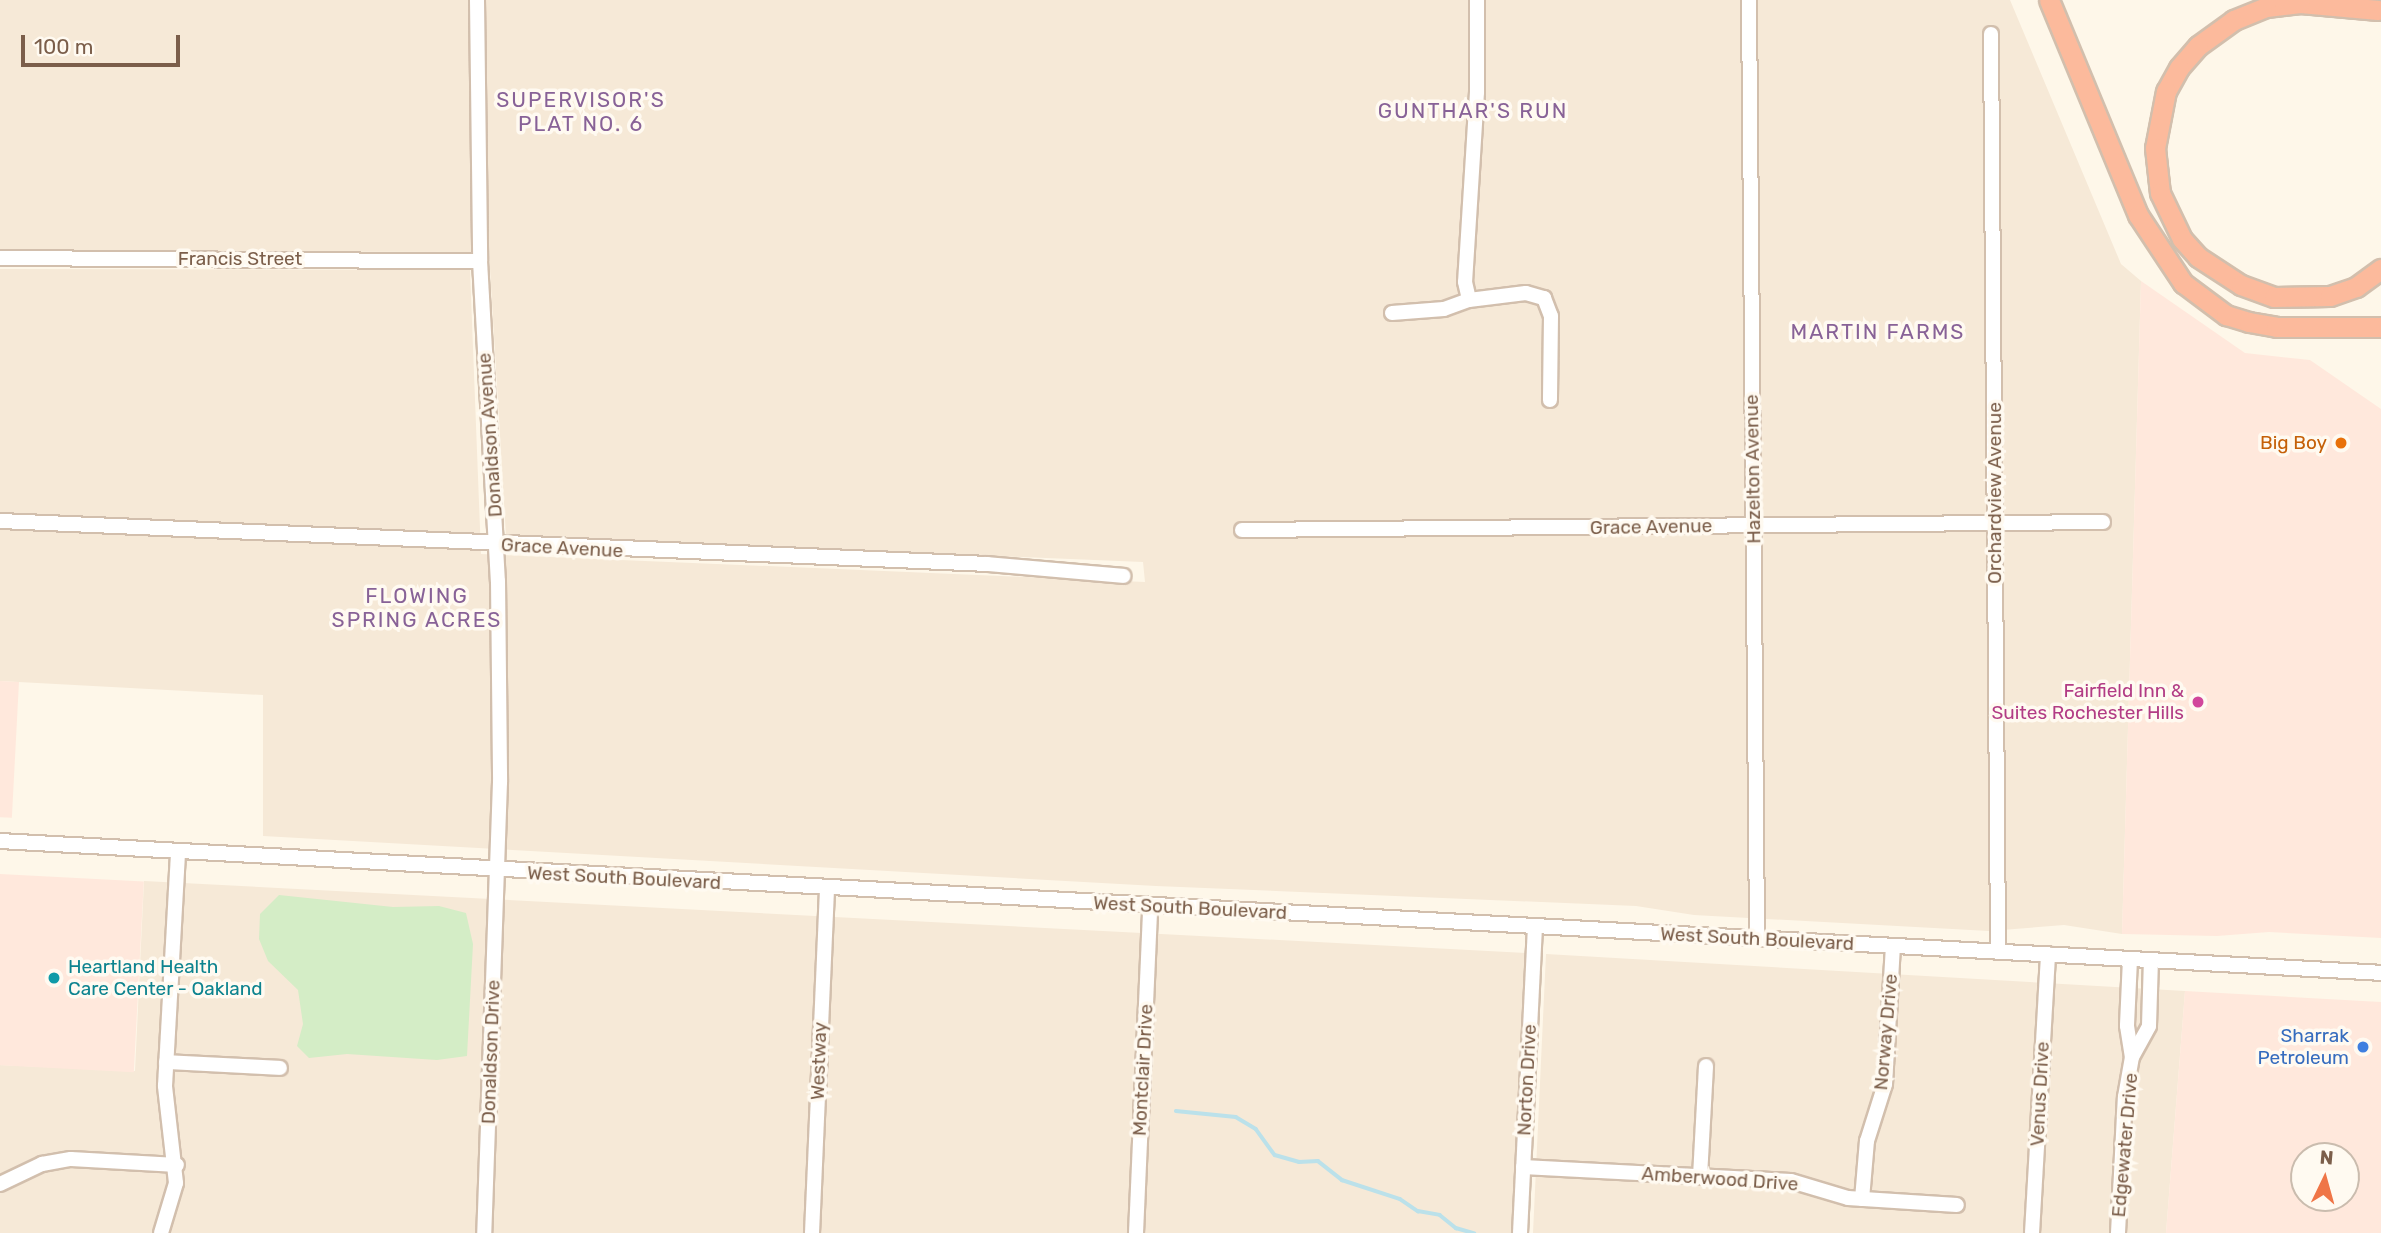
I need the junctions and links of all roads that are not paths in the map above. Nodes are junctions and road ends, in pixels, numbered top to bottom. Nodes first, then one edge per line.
1 (478, 0) edge
2 (1478, 0) edge
3 (1749, 0) edge
4 (2049, 0) edge
5 (2359, 0) edge
6 (2380, 11) edge
7 (1991, 34) dead end
8 (0, 258) edge
9 (480, 261) junction
10 (2381, 270) edge
11 (1469, 300) junction
12 (1392, 313) dead end
13 (2381, 327) edge
14 (1550, 400) dead end
15 (0, 521) edge
16 (2103, 522) dead end
17 (1995, 524) junction
18 (1754, 526) junction
19 (1242, 530) dead end
20 (496, 545) junction
21 (1123, 576) dead end
22 (0, 841) edge
23 (178, 850) junction
24 (498, 870) junction
25 (827, 888) junction
26 (1150, 906) junction
27 (1535, 926) junction
28 (1757, 938) junction
29 (1893, 947) junction
30 (1997, 952) junction
31 (2048, 954) junction
32 (2130, 959) junction
33 (2151, 960) junction
34 (2381, 973) edge
35 (2132, 1057) junction
36 (166, 1062) junction
37 (1706, 1066) dead end
38 (280, 1068) dead end
39 (177, 1165) junction
40 (1523, 1167) junction
41 (1700, 1177) junction
42 (0, 1184) edge
43 (1862, 1199) junction
44 (1958, 1205) dead end
45 (161, 1233) edge
46 (484, 1233) edge
47 (812, 1233) edge
48 (1136, 1233) edge
49 (1520, 1233) edge
50 (2032, 1233) edge
51 (2118, 1233) edge

1 - 9 street, Donaldson Avenue
2 - 11 street
3 - 18 street, Hazelton Avenue
4 - 13 highway
5 - 6 highway
6 - 10 highway
7 - 17 street, Orchardview Avenue
8 - 9 street, Francis Street
9 - 20 street, Donaldson Avenue
11 - 12 street
11 - 14 street
15 - 20 street, Grace Avenue
16 - 17 street, Grace Avenue
17 - 18 street, Grace Avenue
17 - 30 street, Orchardview Avenue
18 - 19 street, Grace Avenue
18 - 28 street, Hazelton Avenue
20 - 21 street, Grace Avenue
20 - 24 street, Donaldson Avenue
22 - 23 street, West South Boulevard
23 - 24 street, West South Boulevard
23 - 36 street
24 - 25 street, West South Boulevard
24 - 46 street, Donaldson Drive
25 - 26 street, West South Boulevard
25 - 47 street, Westway
26 - 27 street, West South Boulevard
26 - 48 street, Montclair Drive
27 - 28 street, West South Boulevard
27 - 40 street, Norton Drive
28 - 29 street, West South Boulevard
29 - 30 street, West South Boulevard
29 - 43 street, Norway Drive
30 - 31 street, West South Boulevard
31 - 32 street, West South Boulevard
31 - 50 street, Venus Drive
32 - 33 street, West South Boulevard
32 - 35 street, Edgewater Drive
33 - 34 street, West South Boulevard
33 - 35 street, Edgewater Drive
35 - 51 street, Edgewater Drive
36 - 38 street
36 - 39 street
37 - 41 street
39 - 42 street
39 - 45 street
40 - 41 street, Amberwood Drive
40 - 49 street, Norton Drive
41 - 43 street, Amberwood Drive
43 - 44 street, Amberwood Drive

